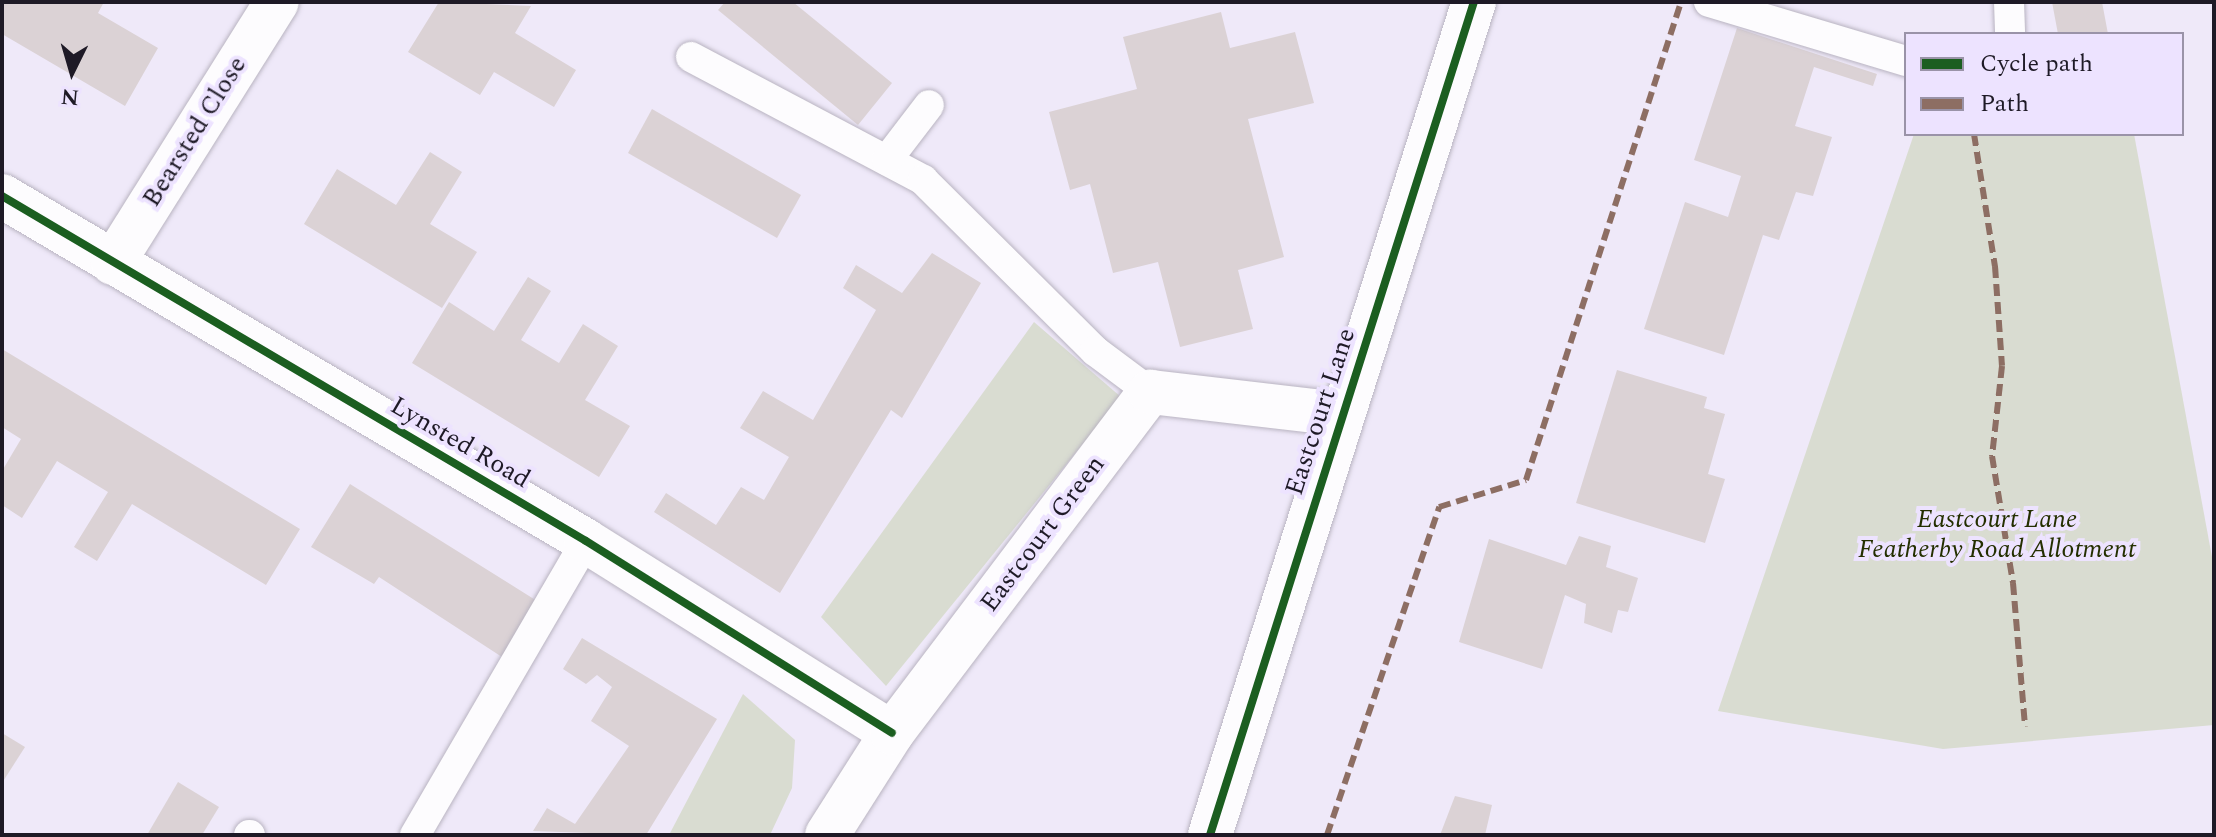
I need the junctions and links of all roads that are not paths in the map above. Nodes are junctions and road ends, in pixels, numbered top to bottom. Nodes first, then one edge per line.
1 (277, 2) edge
2 (1474, 2) edge
3 (1709, 2) edge
4 (2009, 2) edge
5 (2010, 32) edge
6 (691, 57) dead end
7 (1904, 60) edge
8 (929, 105) dead end
9 (887, 160) junction
10 (2, 196) edge
11 (113, 263) junction
12 (1150, 392) junction
13 (1340, 414) junction
14 (586, 541) junction
15 (892, 733) junction
16 (415, 835) edge
17 (827, 835) edge
18 (1210, 835) edge

1 - 11 street, Bearsted Close
2 - 13 street, Eastcourt Lane
3 - 7 lane
4 - 5 lane
6 - 9 lane
8 - 9 lane
9 - 12 lane
10 - 11 street, Lynsted Road
11 - 14 street, Lynsted Road
12 - 13 street
12 - 15 street, Eastcourt Green
13 - 18 street, Eastcourt Lane
14 - 15 street, Lynsted Road
14 - 16 lane
15 - 17 street, Eastcourt Green

